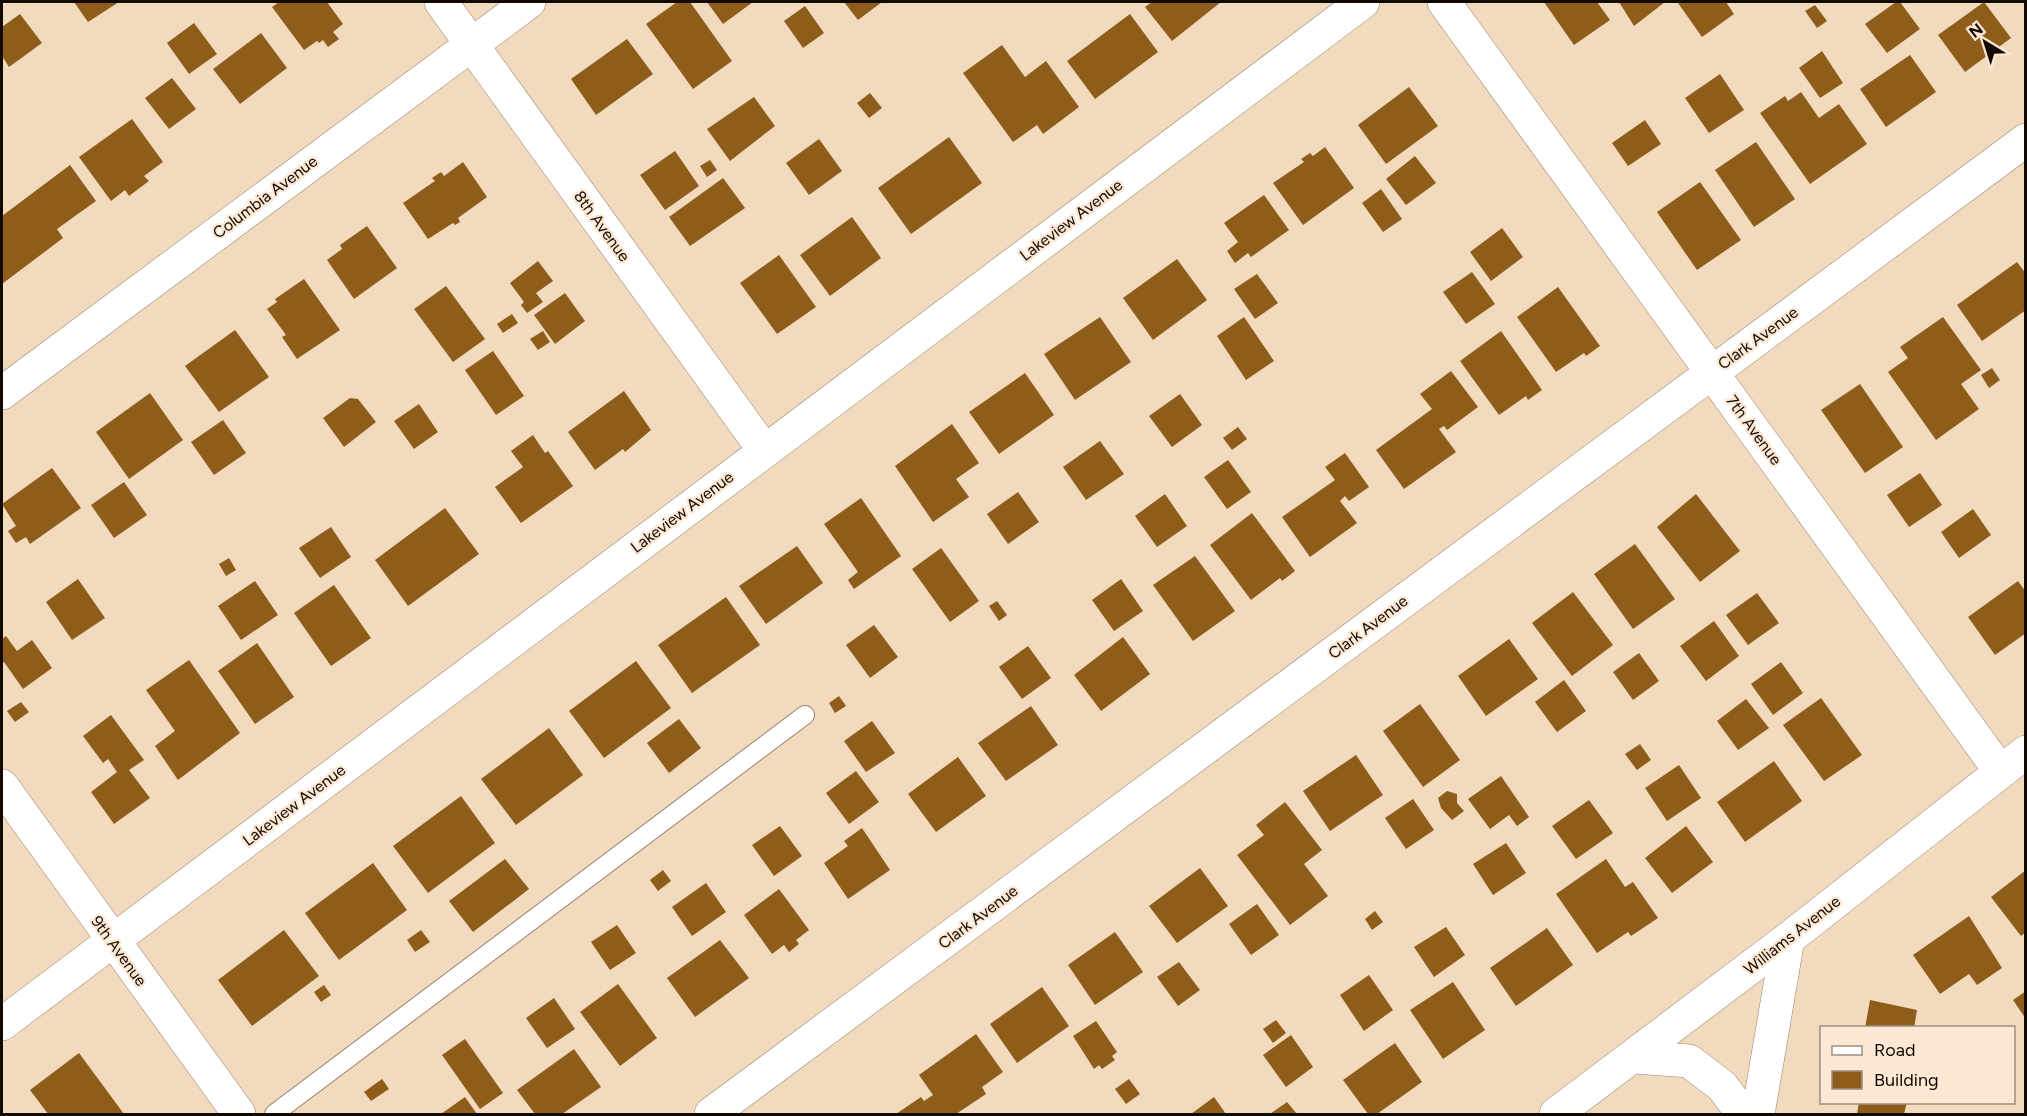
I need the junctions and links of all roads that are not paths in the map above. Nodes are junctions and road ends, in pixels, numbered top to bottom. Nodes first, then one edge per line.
1 (441, 2) edge
2 (529, 2) edge
3 (1363, 2) edge
4 (1444, 2) edge
5 (471, 44) junction
6 (2025, 140) edge
7 (1712, 372) junction
8 (2, 393) edge
9 (764, 450) junction
10 (805, 715) dead end
11 (2013, 761) edge
12 (2, 786) edge
13 (1788, 939) junction
14 (113, 943) junction
15 (2, 1024) edge
16 (1635, 1057) junction
17 (239, 1114) edge
18 (274, 1114) edge
19 (711, 1114) edge
20 (1556, 1114) edge
21 (1743, 1114) edge
22 (1758, 1114) edge

1 - 5 street, 8th Avenue
2 - 5 street, Columbia Avenue
3 - 9 street, Lakeview Avenue
4 - 7 street, 7th Avenue
5 - 8 street, Columbia Avenue
5 - 9 street, 8th Avenue
6 - 7 street, Clark Avenue
7 - 11 street, 7th Avenue
7 - 19 street, Clark Avenue
9 - 14 street, Lakeview Avenue
10 - 18 lane
11 - 13 street, Williams Avenue
12 - 14 street, 9th Avenue
13 - 16 street, Williams Avenue
13 - 22 street
14 - 15 street, Lakeview Avenue
14 - 17 street, 9th Avenue
16 - 20 street, Williams Avenue
16 - 21 street

